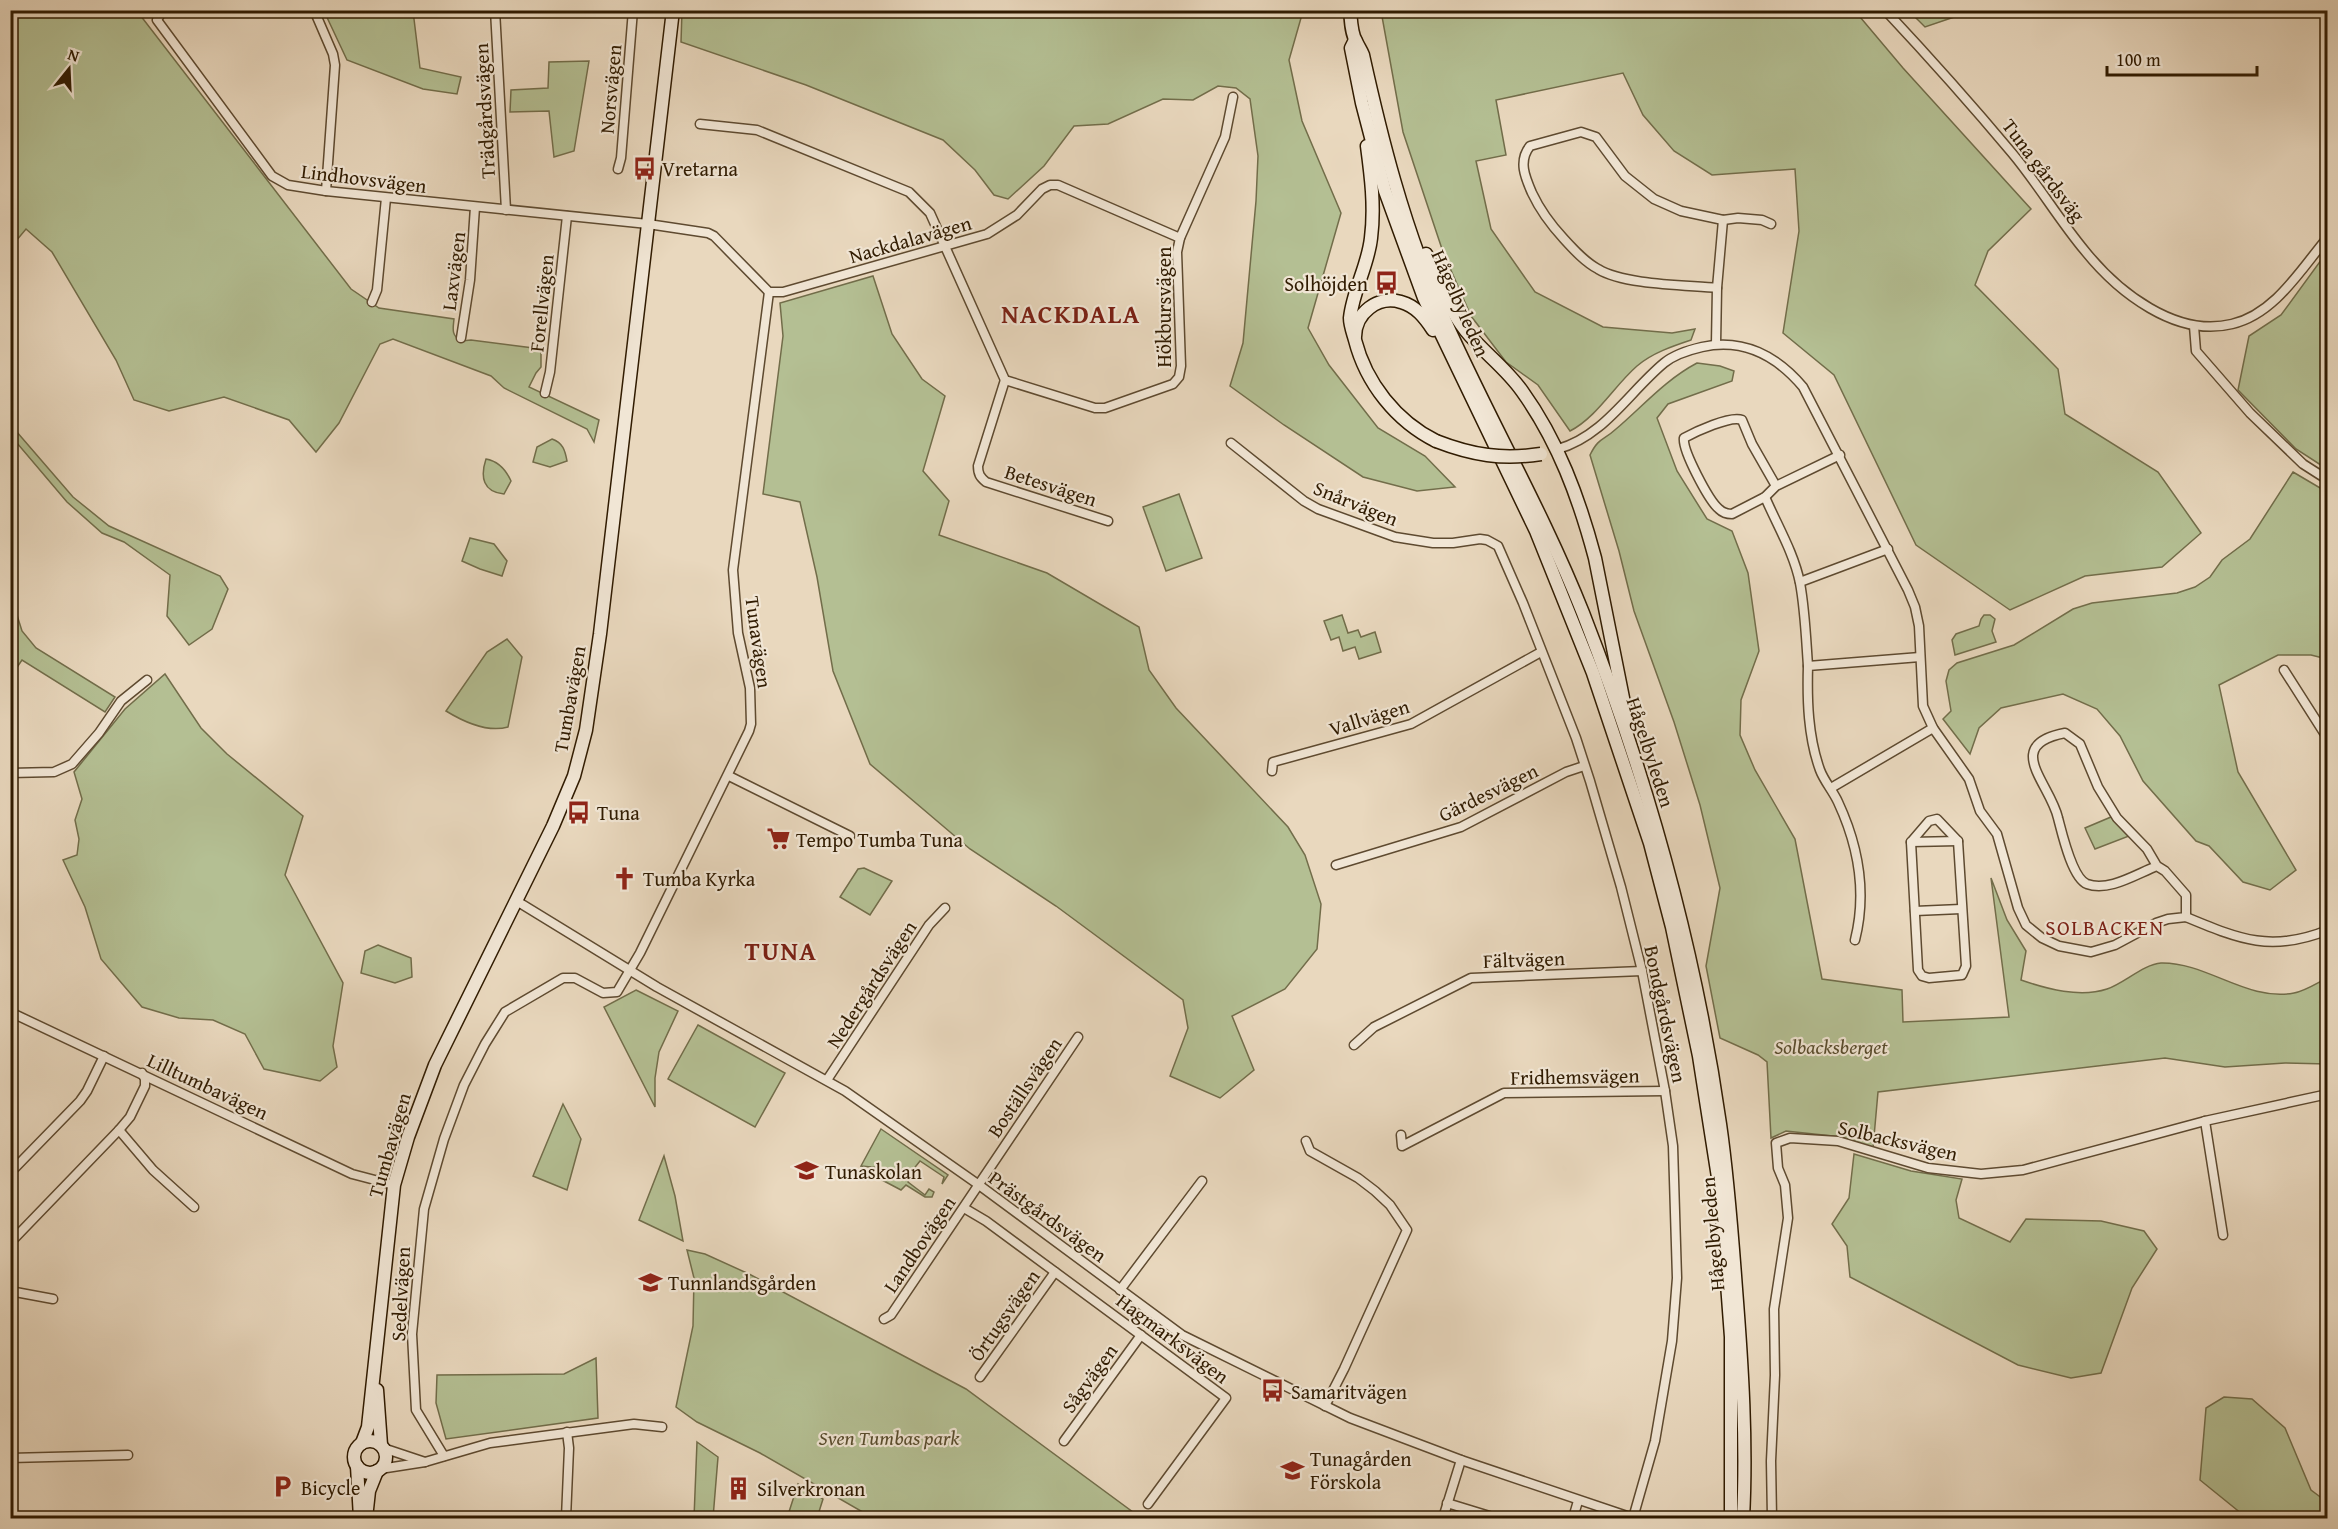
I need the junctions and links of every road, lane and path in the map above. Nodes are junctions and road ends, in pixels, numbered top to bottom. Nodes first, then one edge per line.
1 (163, 10) edge
2 (314, 10) edge
3 (495, 10) edge
4 (633, 10) edge
5 (673, 10) edge
6 (1350, 10) edge
7 (1885, 10) edge
8 (1233, 97) dead end
9 (1368, 105) junction
10 (700, 124) dead end
11 (618, 169) dead end
12 (326, 191) junction
13 (386, 198) junction
14 (475, 207) junction
15 (506, 210) junction
16 (567, 216) junction
17 (1723, 220) junction
18 (648, 224) junction
19 (1771, 225) dead end
20 (2328, 237) edge
21 (1180, 238) junction
22 (944, 247) junction
23 (1717, 288) junction
24 (770, 292) junction
25 (372, 302) dead end
26 (2194, 326) junction
27 (461, 338) dead end
28 (1356, 344) junction
29 (1716, 344) junction
30 (1005, 380) junction
31 (1463, 380) junction
32 (545, 393) dead end
33 (1231, 444) dead end
34 (1557, 449) junction
35 (1840, 455) junction
36 (2328, 480) edge
37 (1776, 486) junction
38 (1765, 497) junction
39 (1108, 521) dead end
40 (1487, 540) joint
41 (1888, 549) junction
42 (1800, 582) junction
43 (1541, 652) junction
44 (1920, 657) junction
45 (1808, 666) junction
46 (2284, 670) dead end
47 (147, 680) dead end
48 (1933, 728) junction
49 (2328, 739) edge
50 (1635, 758) junction
51 (1584, 766) junction
52 (1272, 771) dead end
53 (10, 773) edge
54 (729, 776) junction
55 (1831, 788) junction
56 (850, 836) dead end
57 (1958, 841) junction
58 (1911, 842) junction
59 (1336, 865) dead end
60 (2157, 866) junction
61 (516, 900) junction
62 (945, 908) dead end
63 (1961, 909) junction
64 (1915, 911) junction
65 (2186, 917) junction
66 (2328, 930) edge
67 (1855, 940) dead end
68 (629, 971) junction
69 (1642, 971) junction
70 (10, 1012) edge
71 (1078, 1037) dead end
72 (1354, 1045) dead end
73 (104, 1056) junction
74 (142, 1073) junction
75 (827, 1080) junction
76 (1665, 1091) junction
77 (2328, 1094) edge
78 (2205, 1121) junction
79 (119, 1130) junction
80 (1401, 1135) dead end
81 (1306, 1141) dead end
82 (10, 1173) edge
83 (1202, 1181) dead end
84 (393, 1185) junction
85 (979, 1185) junction
86 (194, 1207) dead end
87 (964, 1208) junction
88 (2223, 1235) dead end
89 (10, 1243) edge
90 (1055, 1272) junction
91 (1120, 1290) junction
92 (10, 1291) edge
93 (53, 1299) dead end
94 (884, 1319) dead end
95 (1141, 1335) junction
96 (374, 1359) junction
97 (980, 1377) dead end
98 (1325, 1406) junction
99 (662, 1427) dead end
100 (567, 1432) junction
101 (1064, 1441) dead end
102 (362, 1443) junction
103 (382, 1447) junction
104 (128, 1455) dead end
105 (444, 1456) junction
106 (10, 1458) edge
107 (1461, 1460) junction
108 (425, 1462) junction
109 (357, 1466) junction
110 (379, 1470) junction
111 (1578, 1501) junction
112 (1447, 1503) junction
113 (1148, 1504) dead end
114 (360, 1518) edge
115 (366, 1518) edge
116 (566, 1518) edge
117 (1443, 1518) edge
118 (1496, 1518) edge
119 (1573, 1518) edge
120 (1633, 1518) edge
121 (1731, 1518) edge
122 (1743, 1518) edge
123 (1772, 1518) edge

1 - 12 street, Lindhovsvägen
2 - 12 street
3 - 15 street, Trädgårdsvägen
4 - 11 street, Norsvägen
5 - 18 main road, Tumbavägen
6 - 9 main road, Hågelbyleden
7 - 26 street, Tuna gårdsväg
8 - 21 street, Hökbursvägen
9 - 28 main road
9 - 31 main road, Hågelbyleden
9 - 34 main road
9 - 50 main road, Hågelbyleden
10 - 22 street
12 - 13 street, Lindhovsvägen
13 - 14 street, Lindhovsvägen
13 - 25 street
14 - 15 street, Lindhovsvägen
14 - 27 street, Laxvägen
15 - 16 street, Lindhovsvägen
16 - 18 street, Lindhovsvägen
16 - 32 street, Forellvägen
17 - 19 street
17 - 23 street
17 - 23 street
18 - 24 street
18 - 61 main road, Tumbavägen
20 - 26 street, Tuna gårdsväg
21 - 22 street, Nackdalavägen
21 - 30 street, Hökbursvägen
22 - 24 street, Nackdalavägen
22 - 30 street
23 - 29 street
24 - 54 street, Tunavägen
26 - 36 street
28 - 31 main road
28 - 34 main road, bridge
29 - 34 street
29 - 35 street
30 - 39 street, Betesvägen
31 - 121 main road, Hågelbyleden
33 - 40 street, Snårvägen
34 - 50 main road
35 - 37 street
35 - 41 street
37 - 38 street
37 - 38 street
38 - 42 street
40 - 43 street, Bondgårdsvägen
41 - 42 street
41 - 44 street
42 - 45 street
43 - 51 street, Bondgårdsvägen
43 - 52 street, Vallvägen
44 - 45 street
44 - 48 street
45 - 55 street
46 - 49 street
47 - 53 street
48 - 55 street
48 - 65 street
50 - 122 main road, Hågelbyleden
51 - 59 street, Gärdesvägen
51 - 69 street, Bondgårdsvägen
54 - 56 street
54 - 68 street, Tunavägen
55 - 67 street
57 - 58 street
57 - 58 street
57 - 63 street
58 - 64 street
60 - 60 street
60 - 65 street
61 - 68 street, Prästgårdsvägen
61 - 84 main road, Tumbavägen
62 - 75 street, Nedergårdsvägen
63 - 64 street
63 - 64 street
65 - 66 street
68 - 75 street, Prästgårdsvägen
68 - 105 street, Sedelvägen
69 - 72 street, Fältvägen
69 - 76 street, Bondgårdsvägen
70 - 73 street, Lilltumbavägen
71 - 85 street, Boställsvägen
73 - 74 street, Lilltumbavägen
73 - 82 street
74 - 79 street
74 - 84 street, Lilltumbavägen
75 - 85 street, Prästgårdsvägen
76 - 80 street, Fridhemsvägen
76 - 120 street, Bondgårdsvägen
77 - 78 street, Solbacksvägen
78 - 88 street
78 - 123 street, Solbacksvägen
79 - 86 street
79 - 89 street
81 - 98 street
83 - 91 street
84 - 96 main road, Tumbavägen
85 - 87 street, Landbovägen
85 - 91 street, Prästgårdsvägen
87 - 90 street, Hagmarksvägen
87 - 94 street, Landbovägen
90 - 95 street, Hagmarksvägen
90 - 97 street, Örtugsvägen
91 - 98 street, Prästgårdsvägen
92 - 93 street
95 - 101 street, Sågvägen
95 - 113 street, Hagmarksvägen
96 - 102 main road, Tumbavägen
96 - 103 main road, Tumbavägen
98 - 107 street, Prästgårdsvägen
99 - 100 street
100 - 105 street
100 - 116 street
102 - 103 main road
102 - 109 main road
103 - 108 street
103 - 110 main road
104 - 106 street
105 - 108 street
107 - 111 street, Prästgårdsvägen
107 - 112 street
108 - 110 street
109 - 110 main road
109 - 114 main road
110 - 115 main road
111 - 119 street
111 - 120 street, Prästgårdsvägen
112 - 117 street
112 - 118 street

